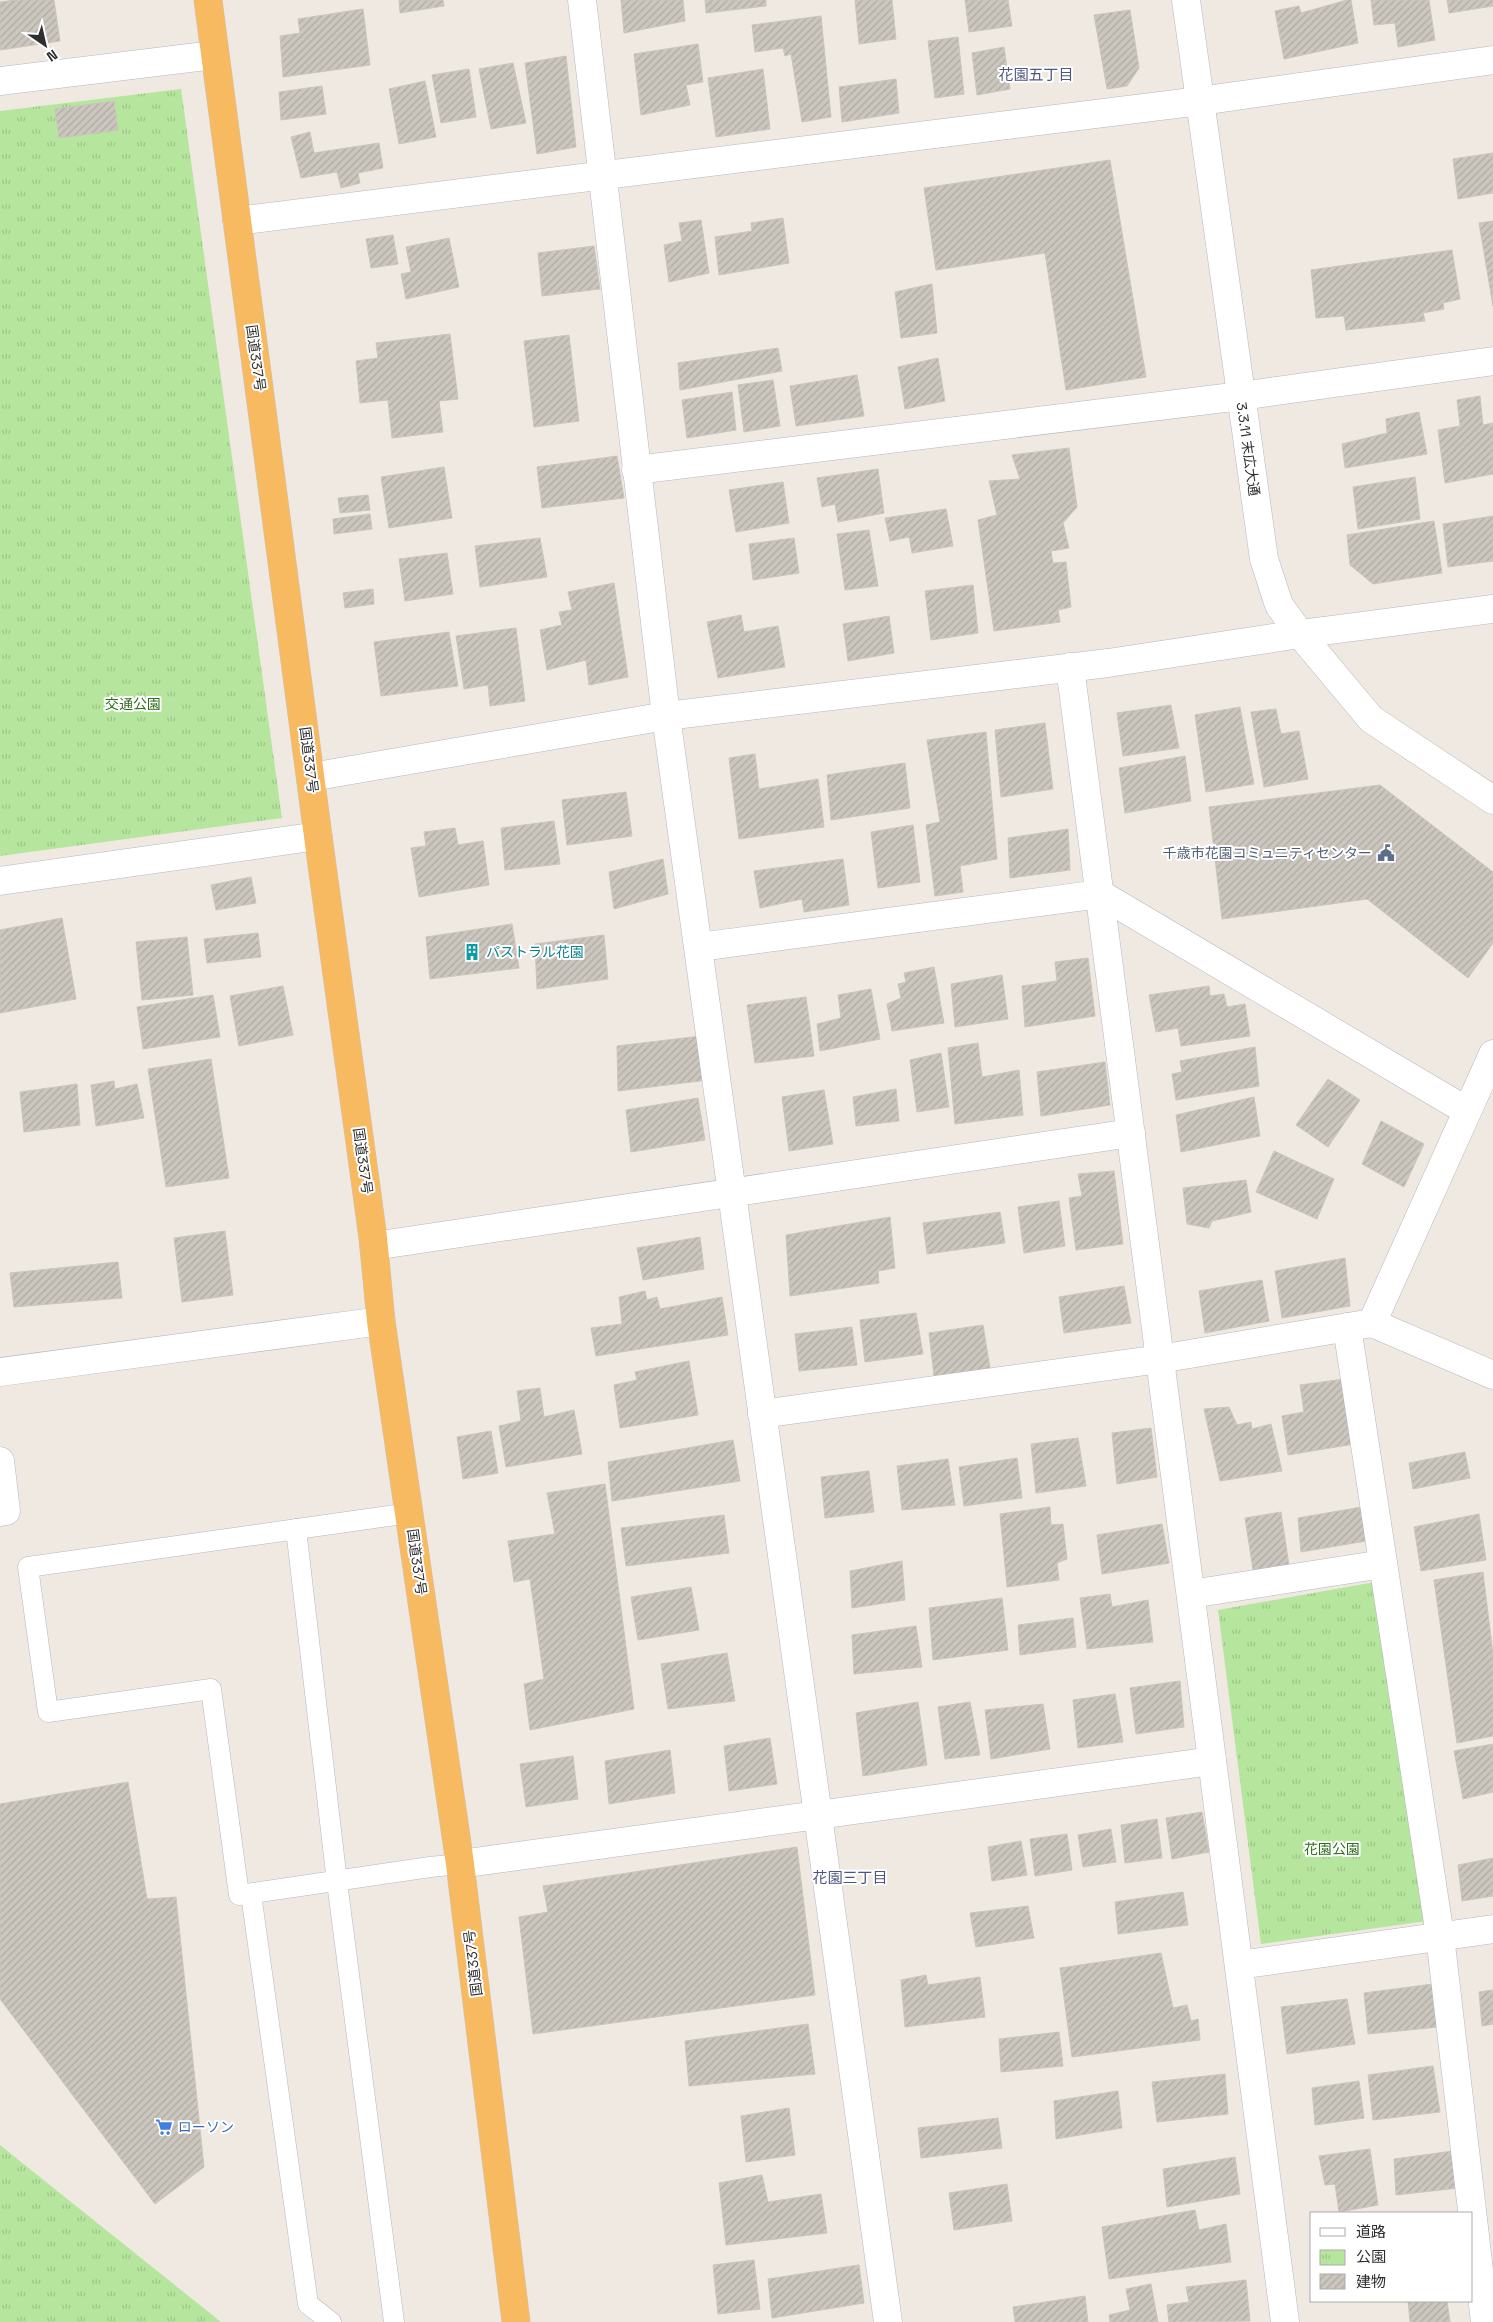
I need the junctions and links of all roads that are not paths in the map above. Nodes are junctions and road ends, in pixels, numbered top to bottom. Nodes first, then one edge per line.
1 (208, 0) edge
2 (582, 0) edge
3 (1186, 0) edge
4 (214, 55) junction
5 (1493, 60) edge
6 (0, 81) edge
7 (1200, 101) junction
8 (602, 175) junction
9 (237, 221) junction
10 (1493, 360) edge
11 (1241, 396) junction
12 (636, 470) junction
13 (1493, 609) edge
14 (1300, 634) junction
15 (1070, 667) junction
16 (666, 716) junction
17 (312, 777) junction
18 (1493, 800) edge
19 (318, 836) junction
20 (0, 881) edge
21 (1100, 894) junction
22 (699, 947) junction
23 (1493, 1054) edge
24 (1467, 1110) junction
25 (1131, 1133) junction
26 (732, 1194) junction
27 (374, 1246) junction
28 (381, 1321) junction
29 (1359, 1325) junction
30 (1160, 1359) junction
31 (0, 1372) edge
32 (1493, 1375) edge
33 (762, 1414) junction
34 (0, 1461) edge
35 (0, 1512) edge
36 (410, 1513) junction
37 (296, 1529) junction
38 (1383, 1564) junction
39 (1191, 1594) junction
40 (1212, 1761) junction
41 (818, 1815) junction
42 (460, 1864) junction
43 (336, 1882) junction
44 (251, 1894) junction
45 (1493, 1929) edge
46 (1440, 1936) junction
47 (1239, 1965) junction
48 (1472, 2212) edge
49 (1473, 2219) edge
50 (331, 2322) edge
51 (394, 2322) edge
52 (516, 2322) edge
53 (888, 2322) edge
54 (1285, 2322) edge
55 (1485, 2322) edge

1 - 4 highway, 国道337号
2 - 8 street
3 - 7 street, 3.3.11 末広大通
4 - 6 street
4 - 9 highway, 国道337号
5 - 7 street
7 - 8 street
7 - 11 street, 3.3.11 末広大通
8 - 9 street
8 - 12 street
9 - 17 highway, 国道337号
10 - 11 street
11 - 12 street
11 - 14 street, 3.3.11 末広大通
12 - 16 street
13 - 14 street
14 - 15 street
14 - 18 street, 3.3.11 末広大通
15 - 16 street
15 - 21 street
16 - 17 street
16 - 22 street
17 - 19 highway, 国道337号
19 - 20 street
19 - 27 highway, 国道337号
21 - 22 street
21 - 24 street
21 - 25 street
22 - 26 street
23 - 24 street
24 - 29 street
25 - 26 street
25 - 30 street
26 - 27 street
26 - 33 street
27 - 28 highway, 国道337号
28 - 31 street
28 - 36 highway, 国道337号
29 - 30 street
29 - 32 street
29 - 38 street
30 - 33 street
30 - 39 street
33 - 41 street
34 - 35 street
36 - 37 lane
36 - 42 highway, 国道337号
37 - 43 lane
37 - 44 lane
38 - 39 street
38 - 46 street
39 - 40 street
40 - 41 street
40 - 47 street
41 - 42 street
41 - 53 street
42 - 43 lane
42 - 52 highway, 国道337号
43 - 44 lane
43 - 51 lane
44 - 50 lane
45 - 46 street
46 - 47 street
46 - 48 street
47 - 54 street
49 - 55 street

